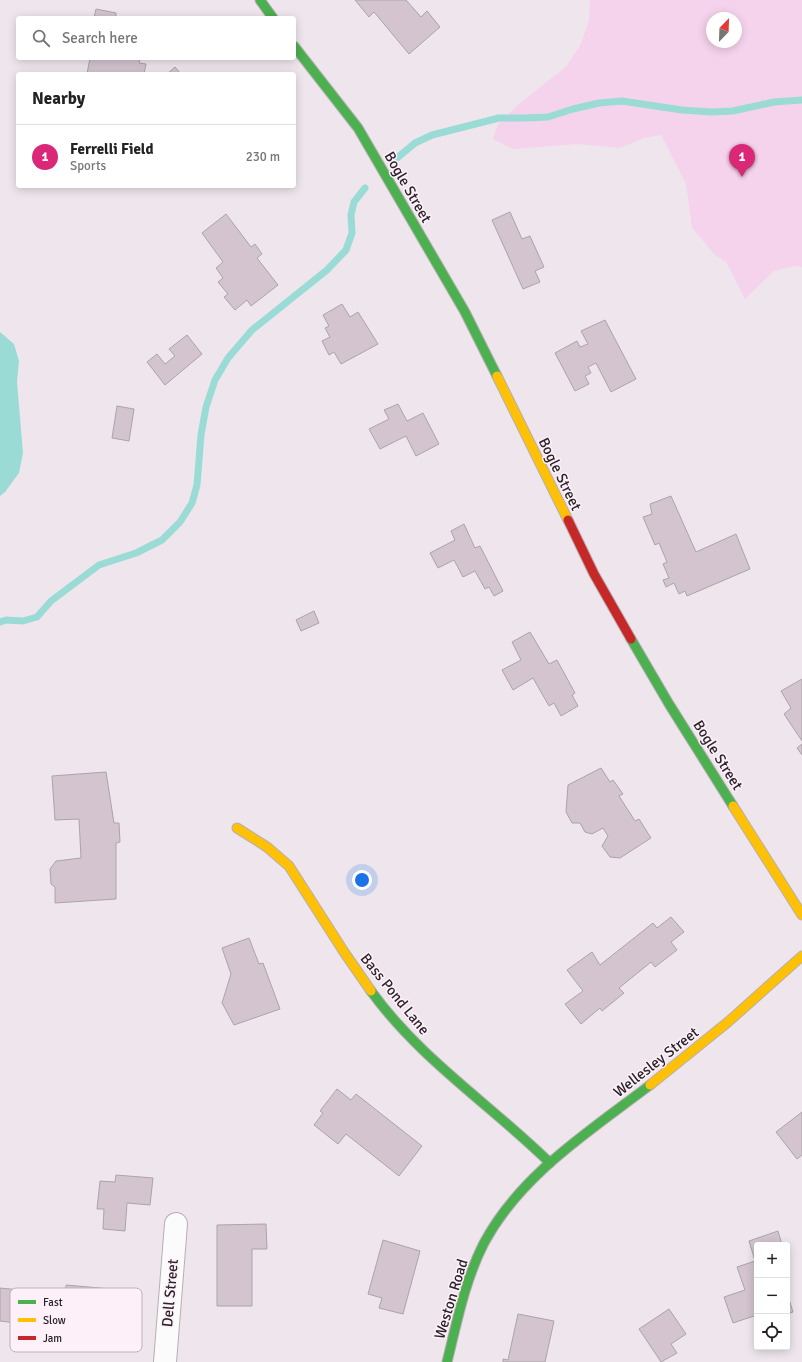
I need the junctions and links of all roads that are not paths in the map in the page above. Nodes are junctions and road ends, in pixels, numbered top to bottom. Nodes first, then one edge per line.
1 (260, 0) edge
2 (272, 16) edge
3 (296, 49) edge
4 (237, 828) dead end
5 (802, 916) edge
6 (802, 956) edge
7 (550, 1163) junction
8 (525, 1187) joint
9 (176, 1224) dead end
10 (165, 1362) edge
11 (447, 1362) edge

1 - 2 street
3 - 5 street, Bogle Street
4 - 7 street, Bass Pond Lane
6 - 7 street, Wellesley Street
7 - 8 street, Wellesley Street
8 - 11 street, Weston Road
9 - 10 street, Dell Street

